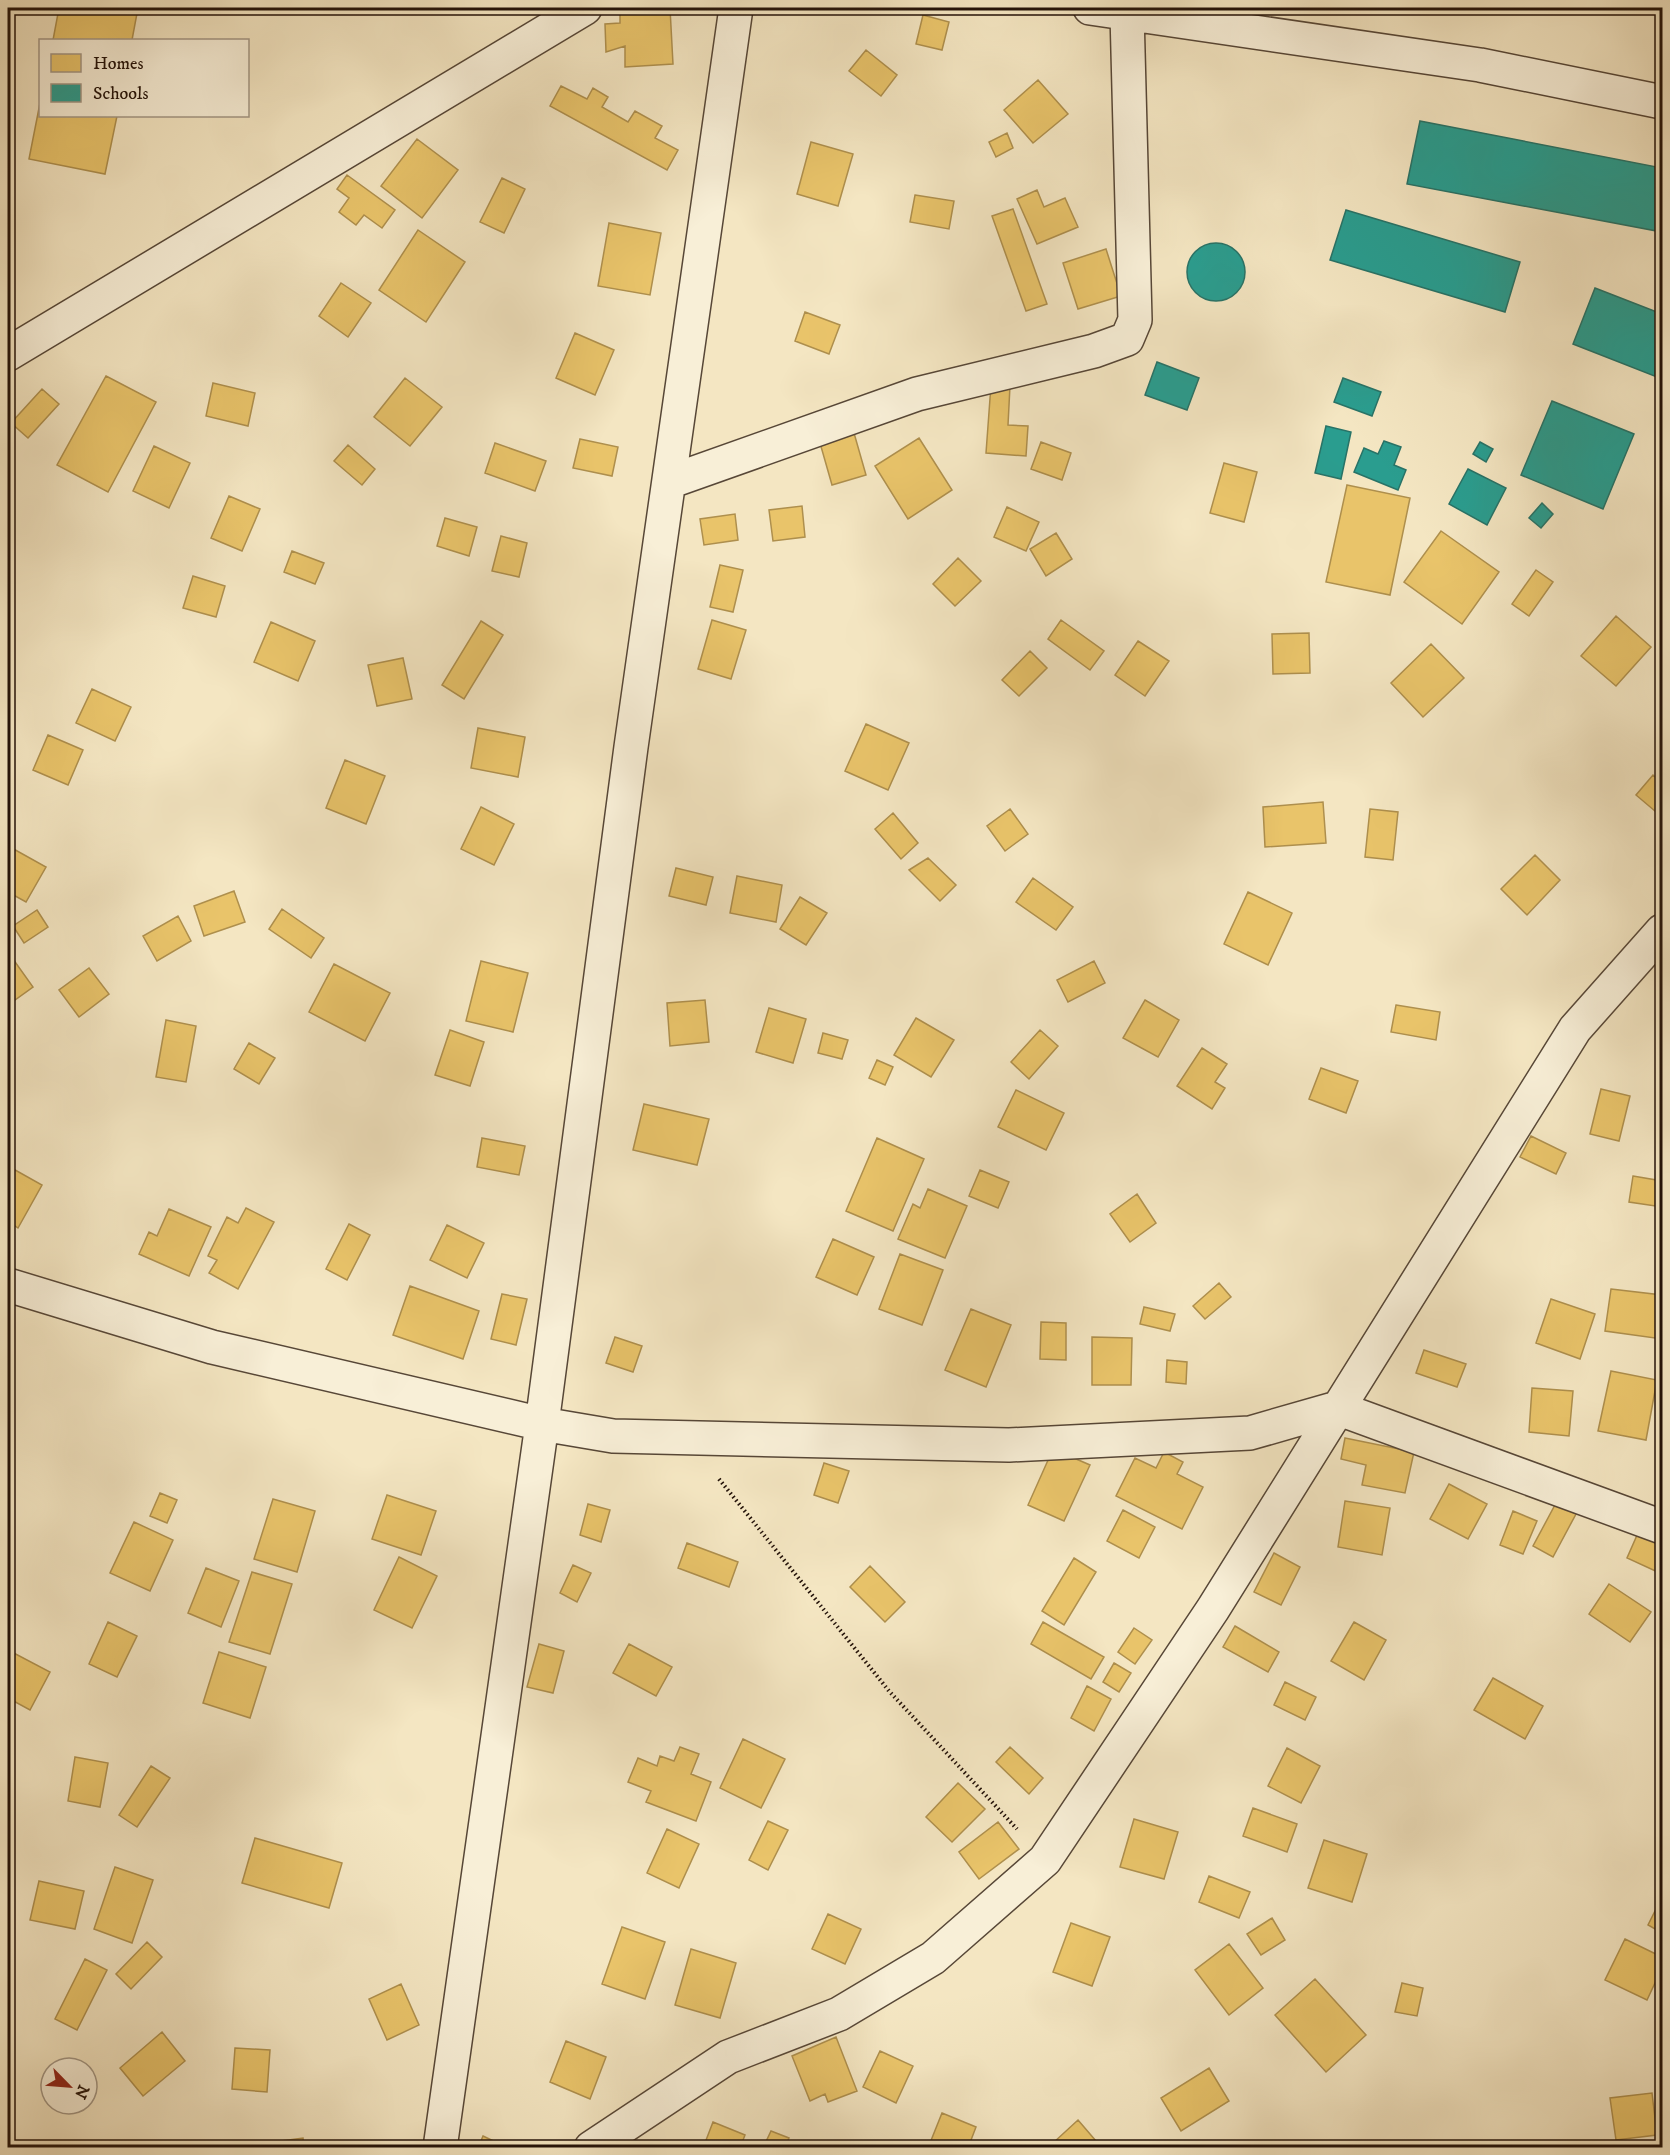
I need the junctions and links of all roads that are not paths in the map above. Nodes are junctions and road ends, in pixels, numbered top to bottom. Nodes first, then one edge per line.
1 (585, 8) edge
2 (736, 8) edge
3 (1090, 8) edge
4 (1127, 13) junction
5 (1662, 102) edge
6 (8, 354) edge
7 (669, 482) junction
8 (1662, 931) edge
9 (8, 1285) edge
10 (1337, 1408) junction
11 (542, 1424) junction
12 (1662, 1527) edge
13 (440, 2148) edge
14 (591, 2148) edge

1 - 6 street
2 - 7 street
3 - 4 street
4 - 5 street
4 - 7 street
7 - 11 street
8 - 10 street
9 - 11 street
10 - 11 street
10 - 12 street
10 - 14 street
11 - 13 street

